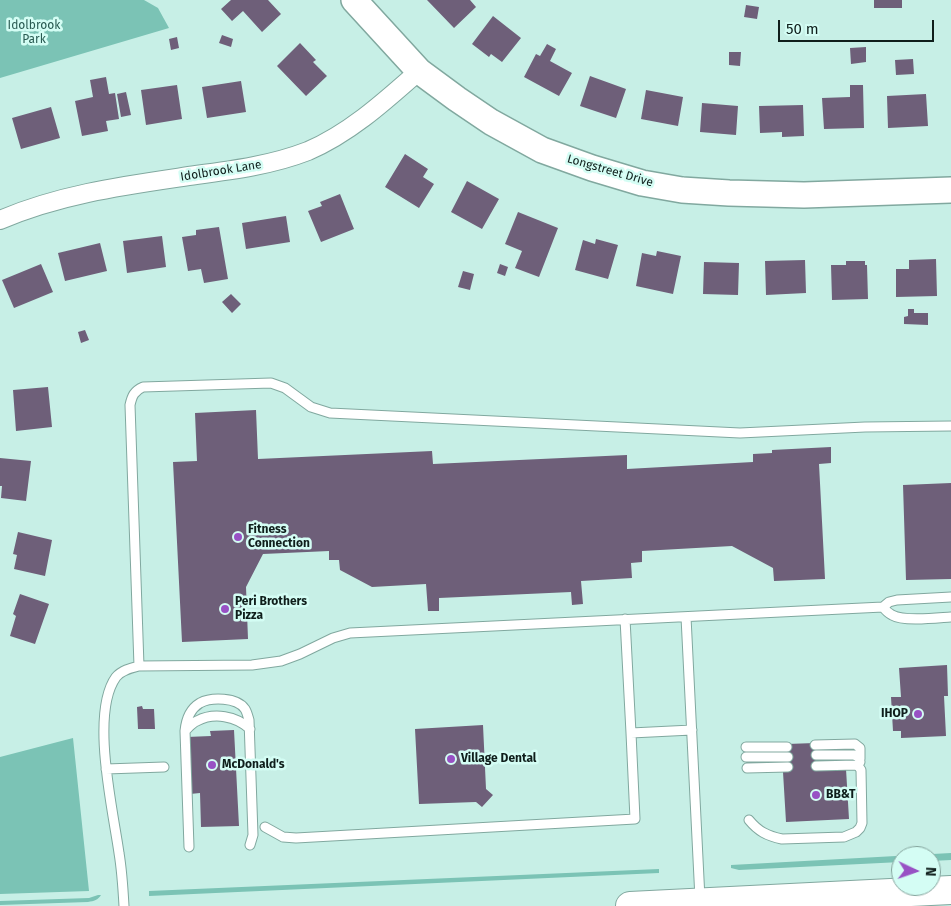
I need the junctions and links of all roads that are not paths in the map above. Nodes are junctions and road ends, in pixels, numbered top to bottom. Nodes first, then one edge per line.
1 (354, 0) edge
2 (419, 71) junction
3 (951, 190) edge
4 (0, 220) edge
5 (951, 426) edge
6 (951, 597) edge
7 (884, 607) junction
8 (686, 617) junction
9 (951, 617) edge
10 (625, 620) junction
11 (139, 666) junction
12 (250, 729) junction
13 (692, 730) junction
14 (185, 731) junction
15 (631, 733) junction
16 (815, 745) dead end
17 (746, 747) dead end
18 (787, 747) dead end
19 (816, 755) dead end
20 (746, 757) dead end
21 (788, 757) dead end
22 (860, 759) junction
23 (788, 766) dead end
24 (816, 766) dead end
25 (164, 767) dead end
26 (747, 768) dead end
27 (106, 769) junction
28 (861, 770) junction
29 (749, 820) dead end
30 (264, 828) dead end
31 (250, 845) dead end
32 (189, 847) dead end
33 (951, 890) edge
34 (766, 903) edge
35 (686, 904) edge
36 (124, 906) edge
37 (630, 906) edge

1 - 2 street, Longstreet Drive
2 - 3 street, Longstreet Drive
2 - 4 street, Idolbrook Lane
5 - 11 lane
6 - 7 lane
7 - 8 lane
7 - 9 lane
8 - 10 lane
8 - 13 lane
10 - 11 lane
10 - 15 lane
11 - 27 lane
12 - 14 lane
12 - 14 lane
12 - 31 lane
13 - 15 lane
13 - 35 lane
14 - 32 lane
15 - 30 lane
16 - 22 lane
17 - 18 lane
19 - 22 lane
20 - 21 lane
22 - 28 lane
23 - 26 lane
24 - 28 lane
25 - 27 lane
27 - 36 lane
28 - 29 lane
33 - 34 main road
34 - 35 main road
35 - 37 main road

